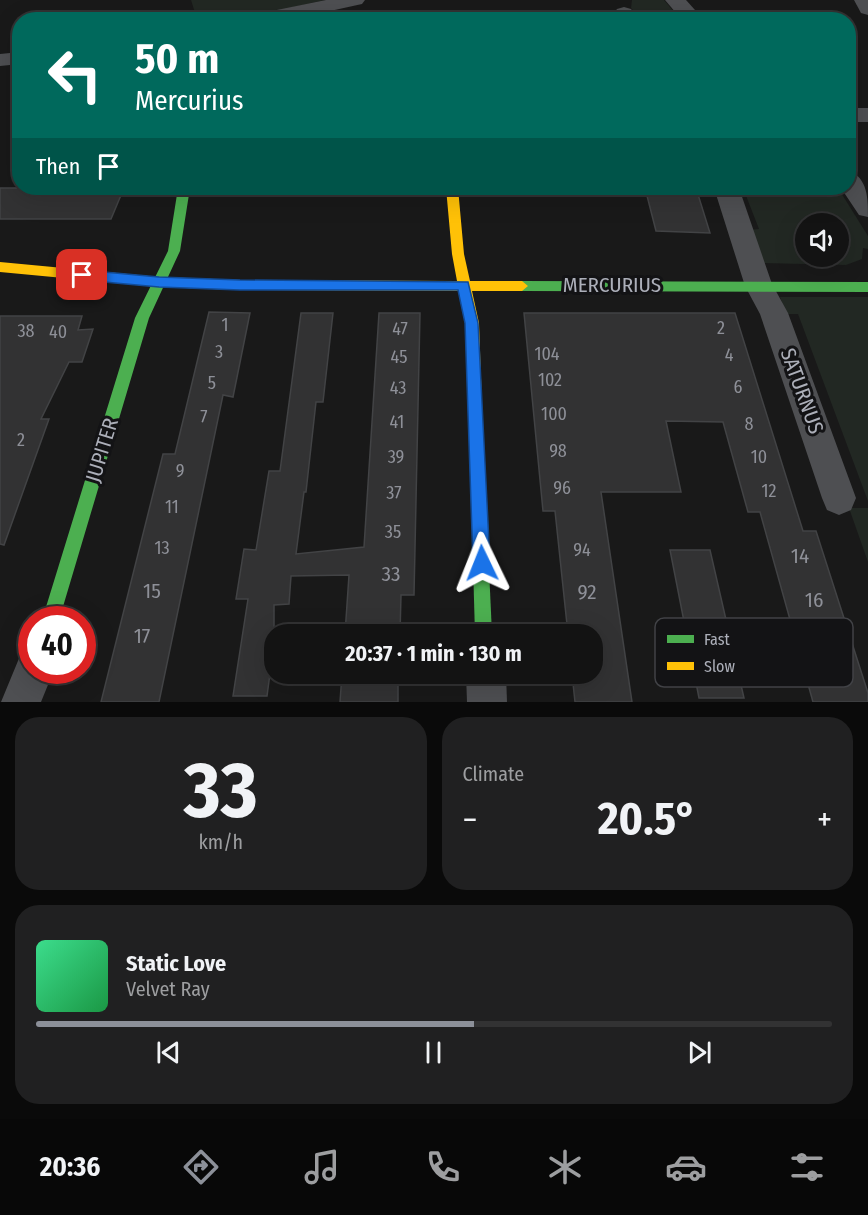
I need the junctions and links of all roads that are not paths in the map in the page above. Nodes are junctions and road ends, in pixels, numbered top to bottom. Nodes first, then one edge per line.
1 (355, 0) edge
2 (675, 0) edge
3 (296, 12) edge
4 (686, 12) edge
5 (856, 190) edge
6 (183, 195) edge
7 (453, 195) edge
8 (729, 195) edge
9 (868, 208) edge
10 (0, 267) edge
11 (159, 282) junction
12 (464, 285) junction
13 (759, 286) junction
14 (868, 286) edge
15 (839, 498) dead end
16 (54, 606) edge
17 (484, 624) edge
18 (28, 684) edge
19 (486, 684) edge
20 (21, 702) edge
21 (487, 702) edge

1 - 3 street
2 - 4 street
5 - 9 street
6 - 11 street
7 - 12 street
8 - 13 street
10 - 11 street, MERCURIUS
11 - 12 street, MERCURIUS
11 - 16 street, JUPITER
12 - 13 street, MERCURIUS
12 - 17 street
13 - 14 street, MERCURIUS
13 - 15 street, SATURNUS
18 - 20 street
19 - 21 street

